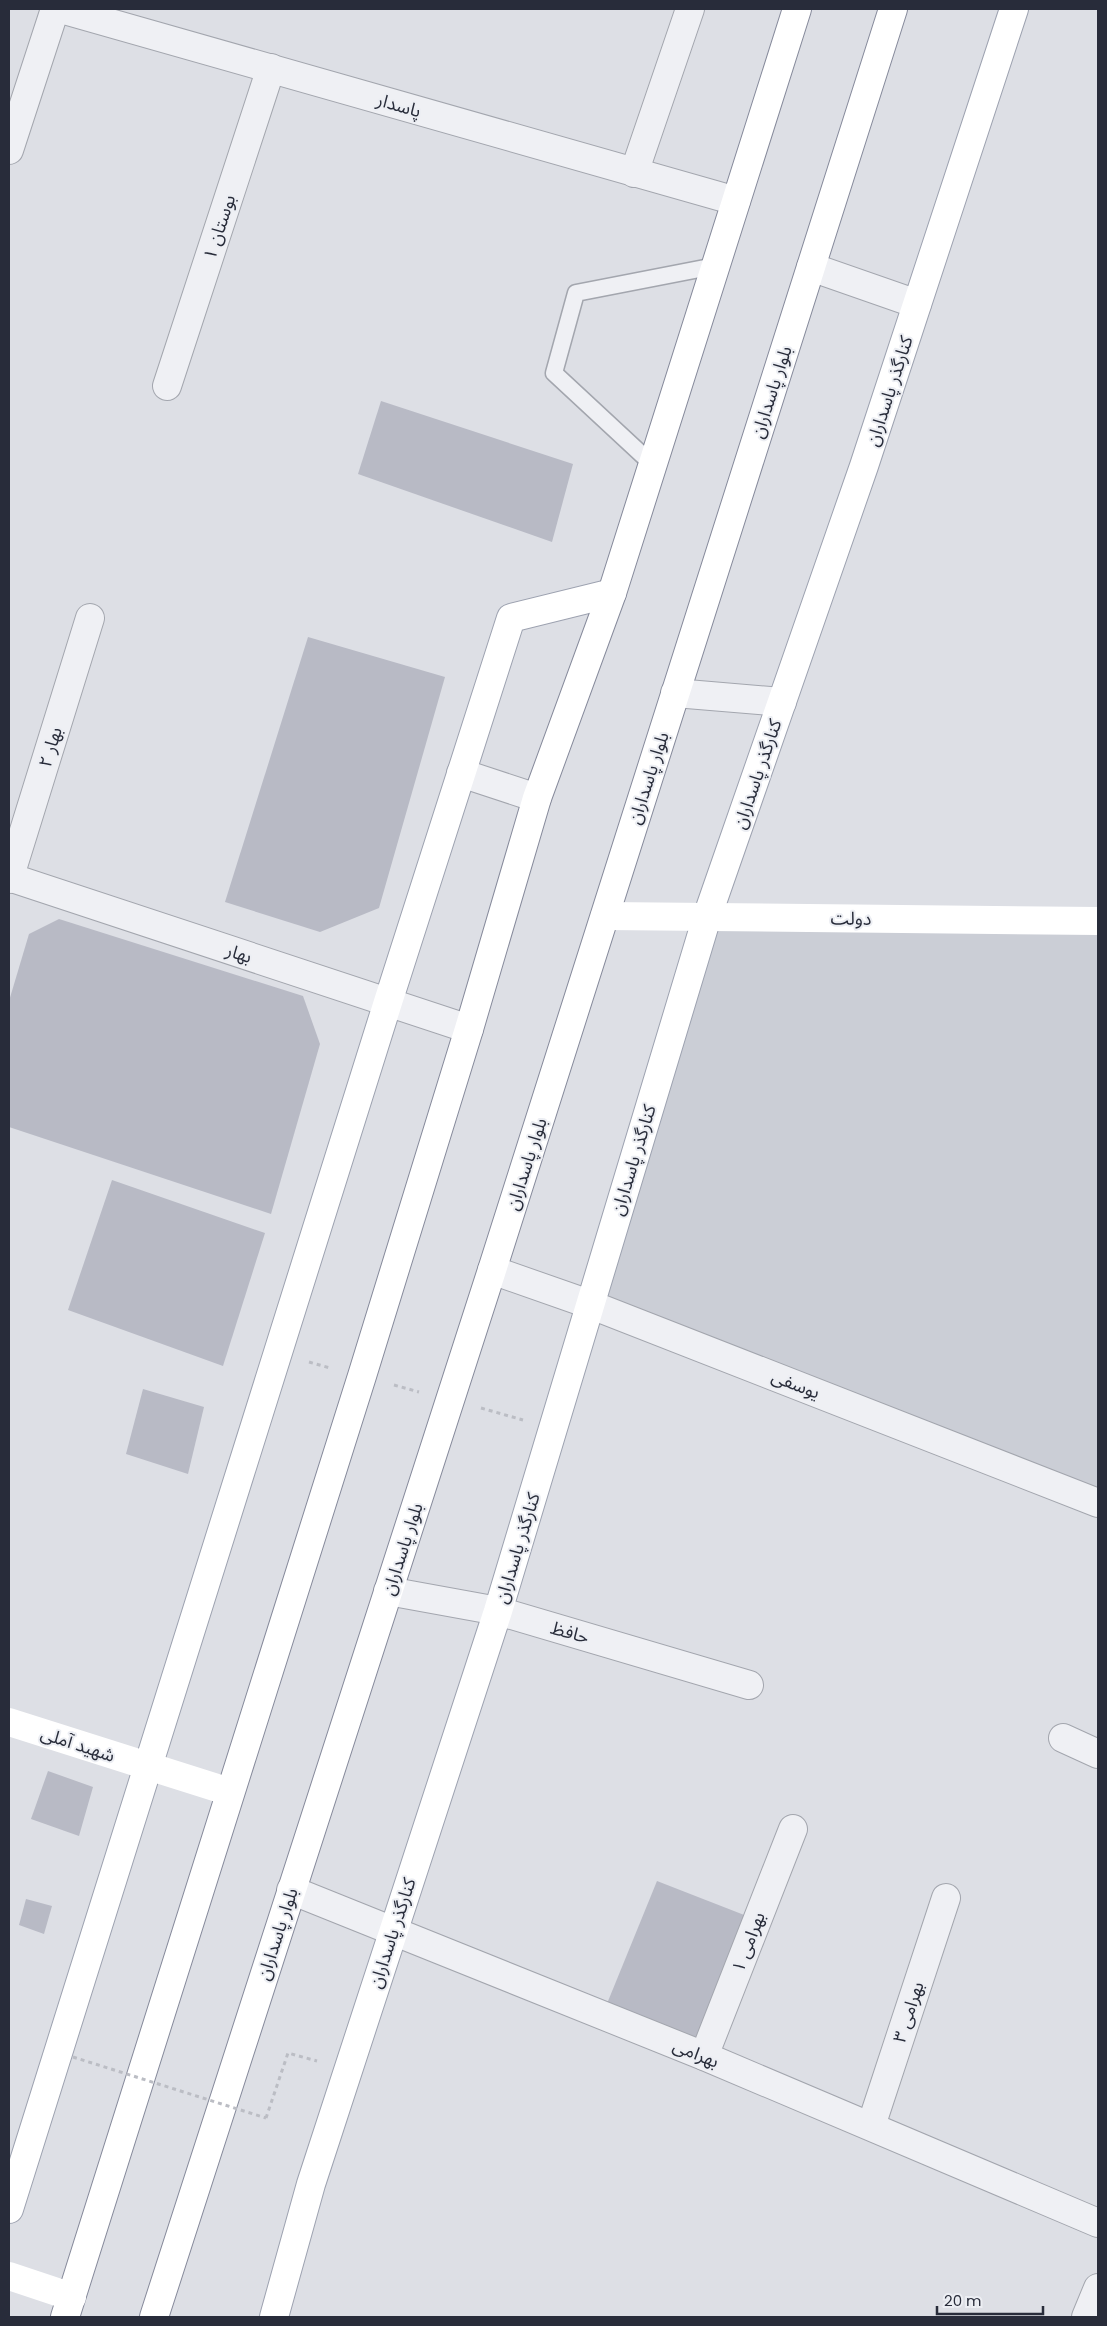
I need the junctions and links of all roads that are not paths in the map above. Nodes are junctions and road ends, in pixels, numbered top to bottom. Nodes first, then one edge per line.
1 (55, 9) edge
2 (61, 9) edge
3 (690, 9) edge
4 (797, 9) edge
5 (893, 9) edge
6 (1014, 9) edge
7 (271, 68) junction
8 (9, 150) edge
9 (634, 173) junction
10 (736, 202) junction
11 (715, 266) junction
12 (811, 267) junction
13 (917, 304) junction
14 (167, 386) dead end
15 (652, 464) junction
16 (612, 594) junction
17 (90, 618) dead end
18 (675, 693) junction
19 (782, 702) junction
20 (461, 773) junction
21 (538, 798) junction
22 (9, 878) edge
23 (605, 916) junction
24 (707, 917) junction
25 (1098, 921) edge
26 (388, 1002) junction
27 (469, 1029) junction
28 (492, 1270) junction
29 (590, 1304) junction
30 (1098, 1503) edge
31 (388, 1592) junction
32 (498, 1611) junction
33 (749, 1684) dead end
34 (9, 1722) edge
35 (1063, 1738) dead end
36 (1098, 1754) edge
37 (148, 1767) junction
38 (230, 1792) junction
39 (793, 1829) dead end
40 (291, 1890) junction
41 (946, 1898) dead end
42 (392, 1932) junction
43 (704, 2056) junction
44 (871, 2126) junction
45 (9, 2209) edge
46 (1098, 2224) edge
47 (9, 2276) edge
48 (1098, 2288) edge
49 (68, 2307) edge
50 (154, 2317) edge
51 (274, 2317) edge
52 (1086, 2317) edge

1 - 8 street
2 - 7 street, پاسدار
3 - 9 street
4 - 10 main road
5 - 12 main road, بلوار پاسداران
6 - 13 main road, کنارگذر پاسداران
7 - 9 street, پاسدار
7 - 14 street, بوستان ۱
9 - 10 street, پاسدار
10 - 11 main road
11 - 15 main road
11 - 15 lane
12 - 13 street
12 - 18 main road, بلوار پاسداران
13 - 19 main road, کنارگذر پاسداران
15 - 16 main road
16 - 20 main road
16 - 21 main road
17 - 22 street, بهار ۲
18 - 19 street
18 - 23 main road, بلوار پاسداران
19 - 24 main road, کنارگذر پاسداران
20 - 21 street
20 - 26 main road
21 - 27 main road
22 - 26 street, بهار
23 - 24 main road, دولت
23 - 28 main road, بلوار پاسداران
24 - 25 main road, دولت
24 - 29 main road, کنارگذر پاسداران
26 - 27 street, بهار
26 - 37 main road
27 - 38 main road
28 - 29 street, یوسفی
28 - 31 main road, بلوار پاسداران
29 - 30 street, یوسفی
29 - 32 main road, کنارگذر پاسداران
31 - 32 street, حافظ
31 - 40 main road, بلوار پاسداران
32 - 33 street, حافظ
32 - 42 main road, کنارگذر پاسداران
34 - 37 main road, شهید آملی
35 - 36 street
37 - 38 main road, شهید آملی
37 - 45 main road
38 - 49 main road
39 - 43 street, بهرامی ۱
40 - 42 street, بهرامی
40 - 50 main road, بلوار پاسداران
41 - 44 street, بهرامی ۳
42 - 43 street, بهرامی
42 - 51 main road, کنارگذر پاسداران
43 - 44 street, بهرامی
44 - 46 street, بهرامی
47 - 49 main road
48 - 52 street

